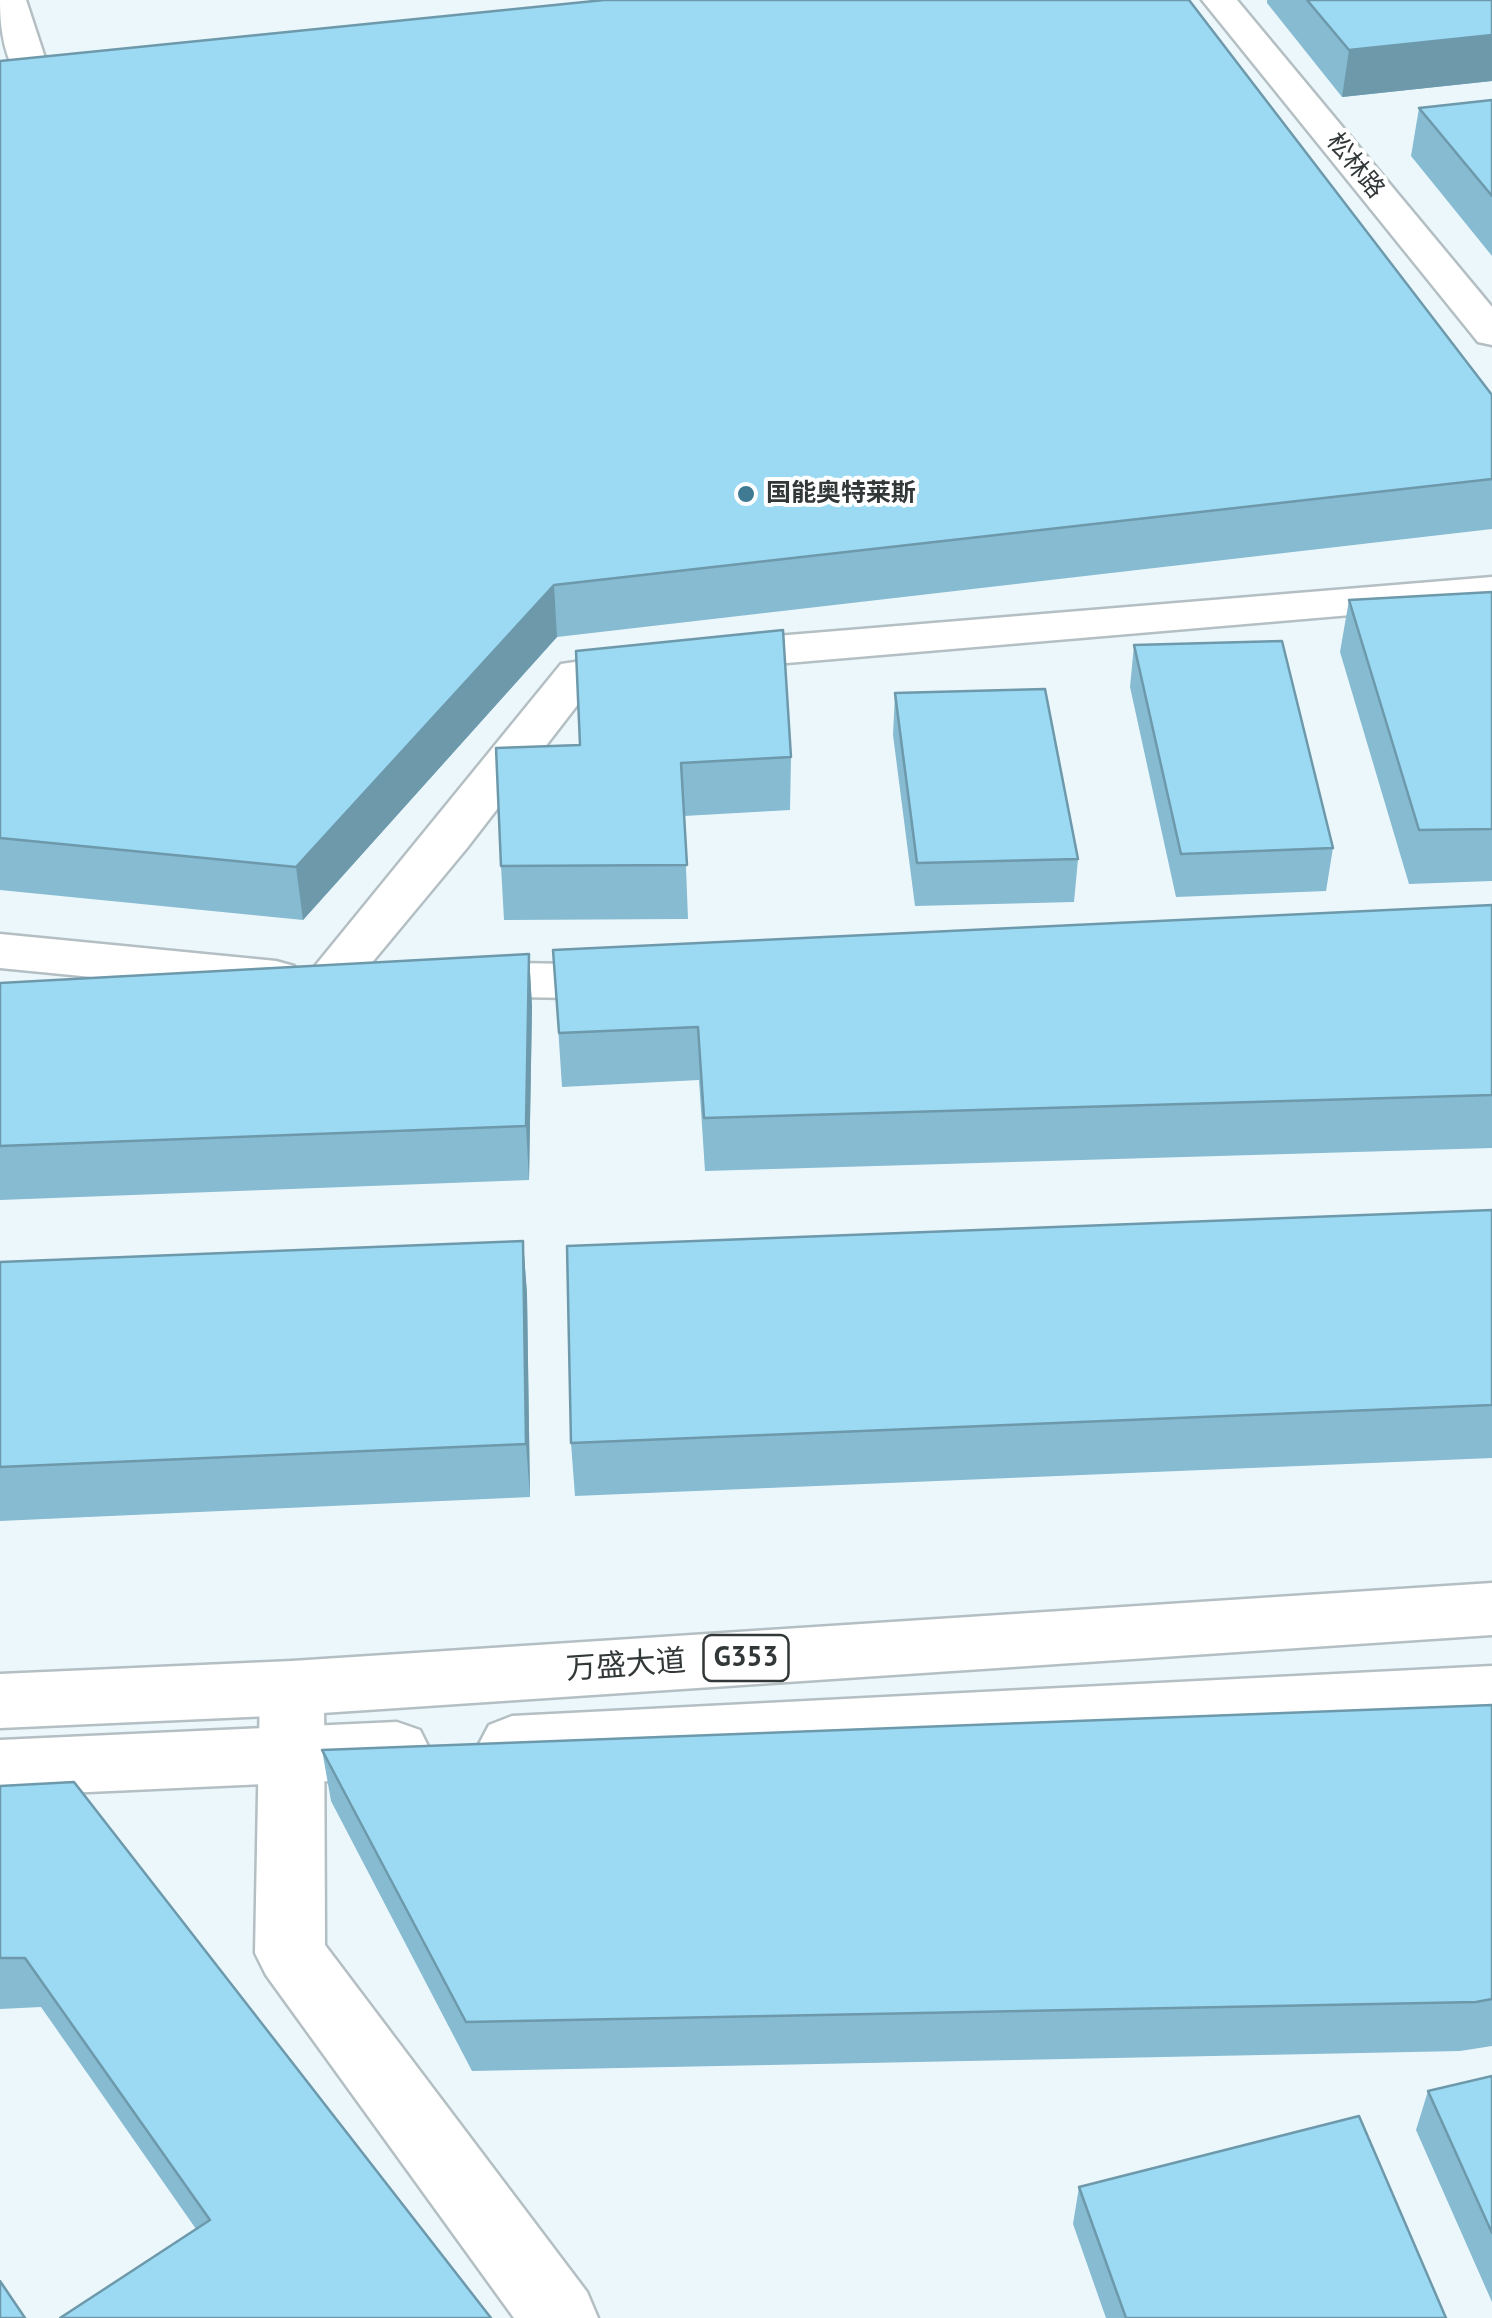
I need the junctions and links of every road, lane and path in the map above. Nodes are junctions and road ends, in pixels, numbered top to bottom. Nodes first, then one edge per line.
1 (8, 0) edge
2 (1219, 0) edge
3 (30, 67) edge
4 (1492, 333) edge
5 (1492, 590) edge
6 (0, 951) edge
7 (332, 978) junction
8 (684, 981) edge
9 (1492, 1609) edge
10 (292, 1688) junction
11 (1492, 1693) edge
12 (0, 1701) edge
13 (292, 1755) junction
14 (0, 1768) edge
15 (560, 2318) edge

1 - 3 main road
2 - 4 main road, 松林路
5 - 7 main road
6 - 7 main road
7 - 8 main road
9 - 10 main road, 万盛大道 / G353
10 - 12 main road, 万盛大道 / G353
10 - 13 main road
11 - 13 main road
13 - 14 main road
13 - 15 main road

